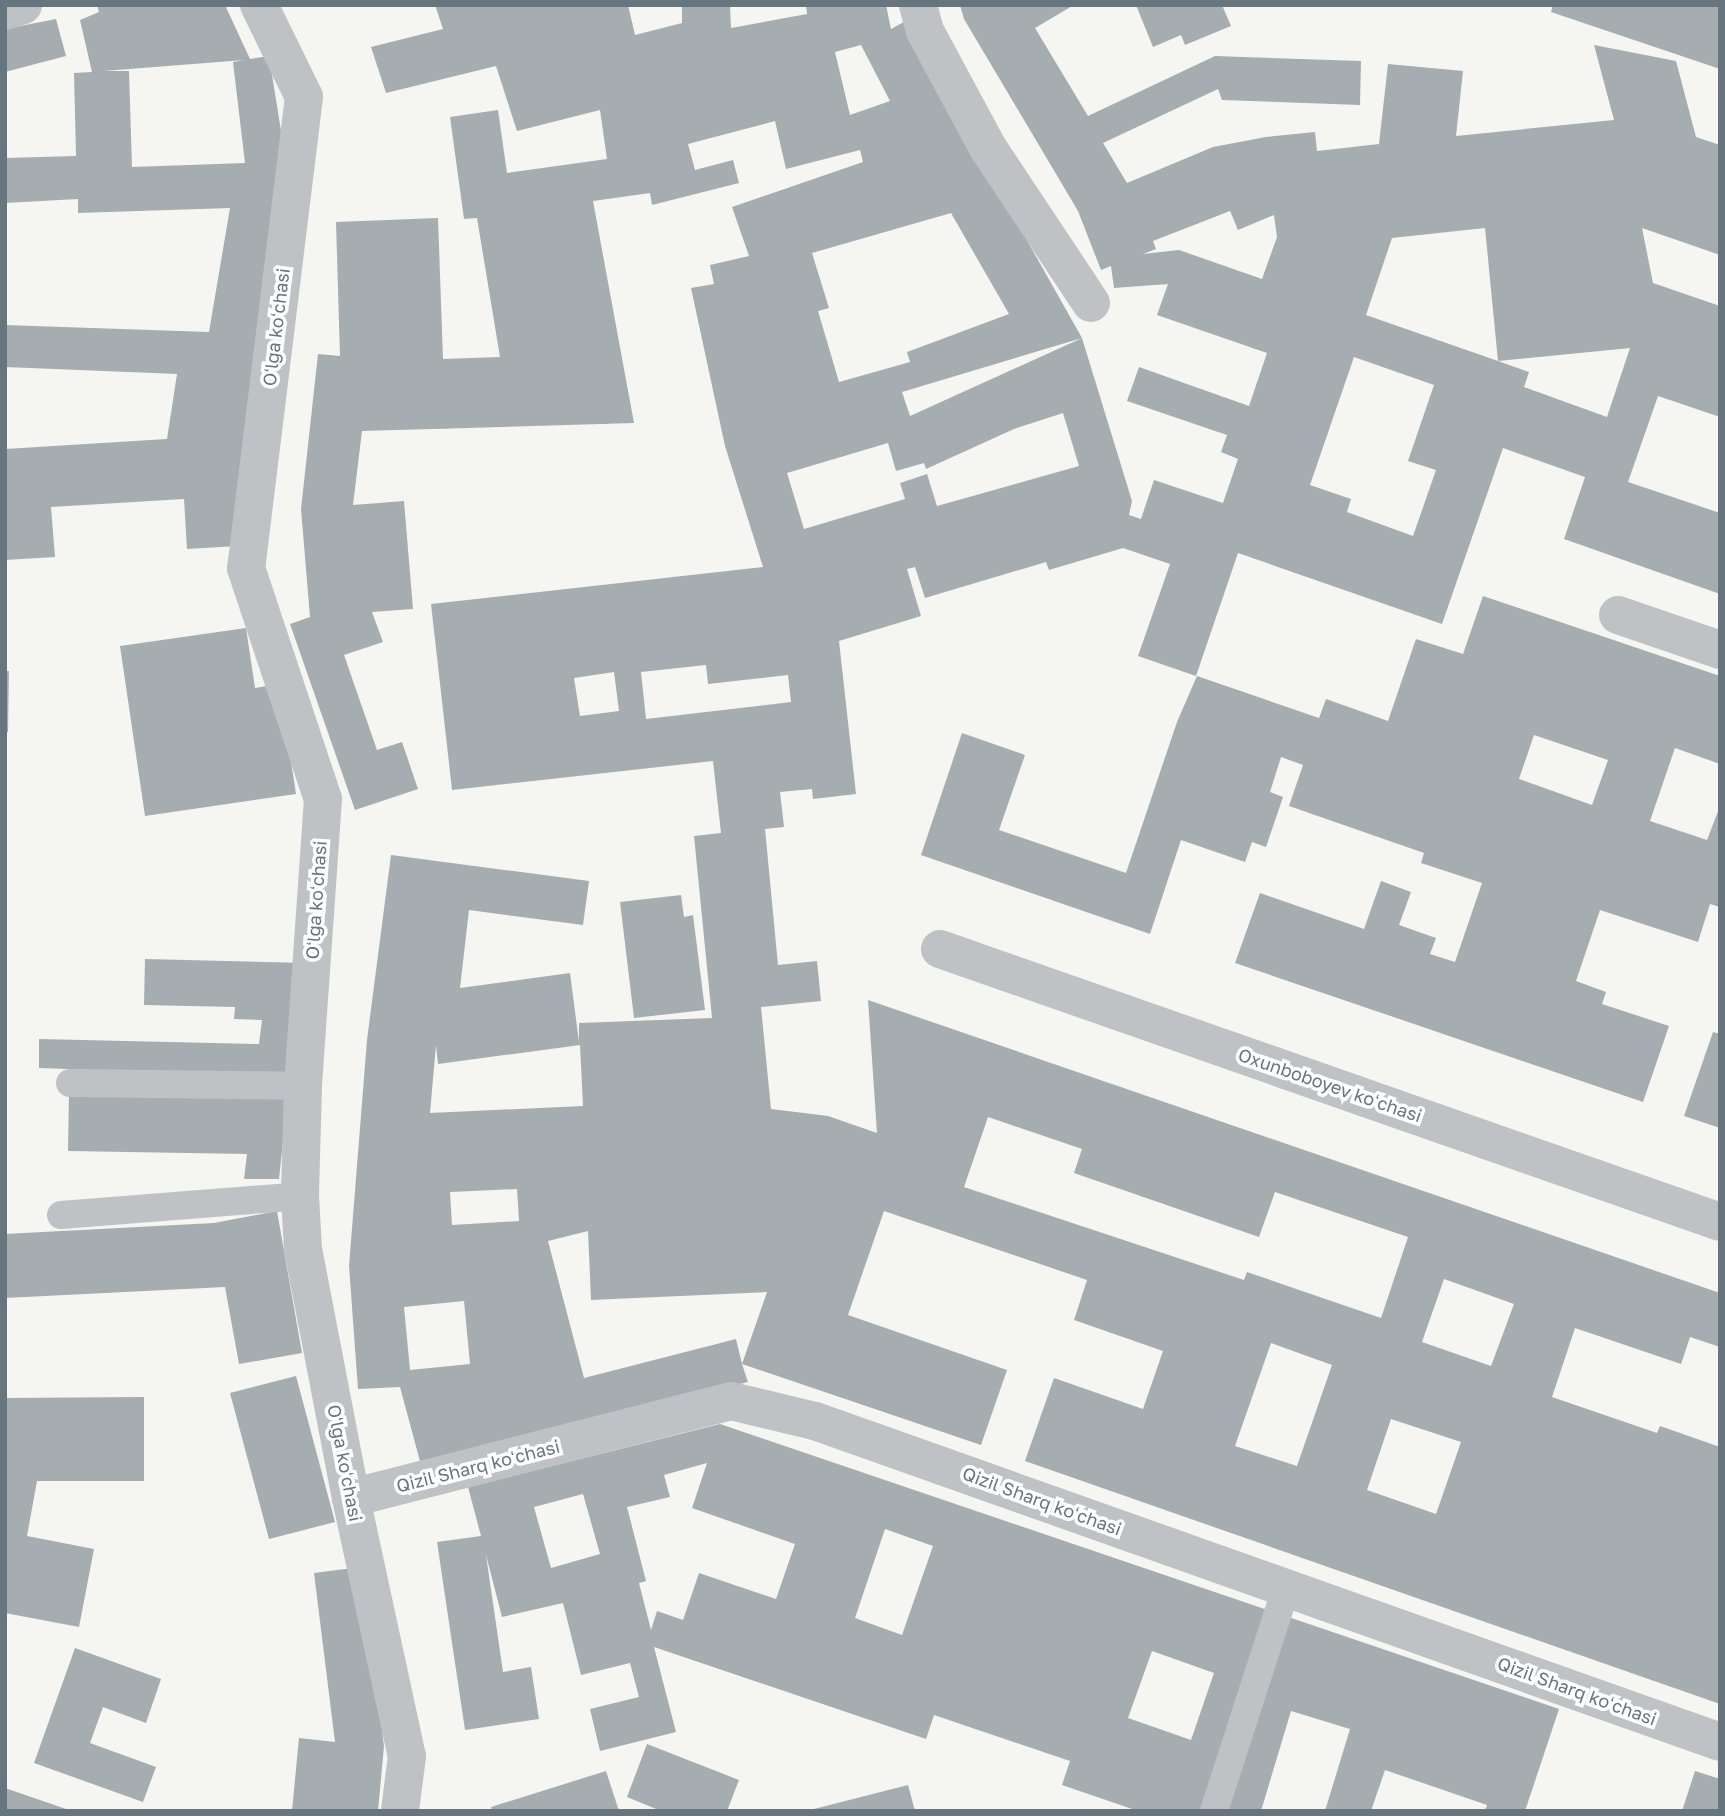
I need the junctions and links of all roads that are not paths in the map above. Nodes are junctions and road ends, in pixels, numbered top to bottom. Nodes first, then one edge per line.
1 (23, 5) edge
2 (259, 5) edge
3 (918, 5) edge
4 (5, 11) edge
5 (1091, 303) dead end
6 (1618, 615) dead end
7 (1720, 650) edge
8 (940, 949) dead end
9 (70, 1083) dead end
10 (303, 1086) junction
11 (300, 1196) junction
12 (61, 1215) dead end
13 (1720, 1222) edge
14 (351, 1498) junction
15 (1286, 1588) junction
16 (1720, 1742) edge
17 (400, 1811) edge
18 (1214, 1811) edge

1 - 4 street
2 - 10 street, Oʻlga koʻchasi
3 - 5 street
6 - 7 street
8 - 13 street, Oxunboboyev koʻchasi
9 - 10 lane
10 - 11 street, Oʻlga koʻchasi
11 - 12 lane
11 - 14 street, Oʻlga koʻchasi
14 - 15 street, Qizil Sharq koʻchasi
14 - 17 street, Oʻlga koʻchasi
15 - 16 street, Qizil Sharq koʻchasi
15 - 18 lane

